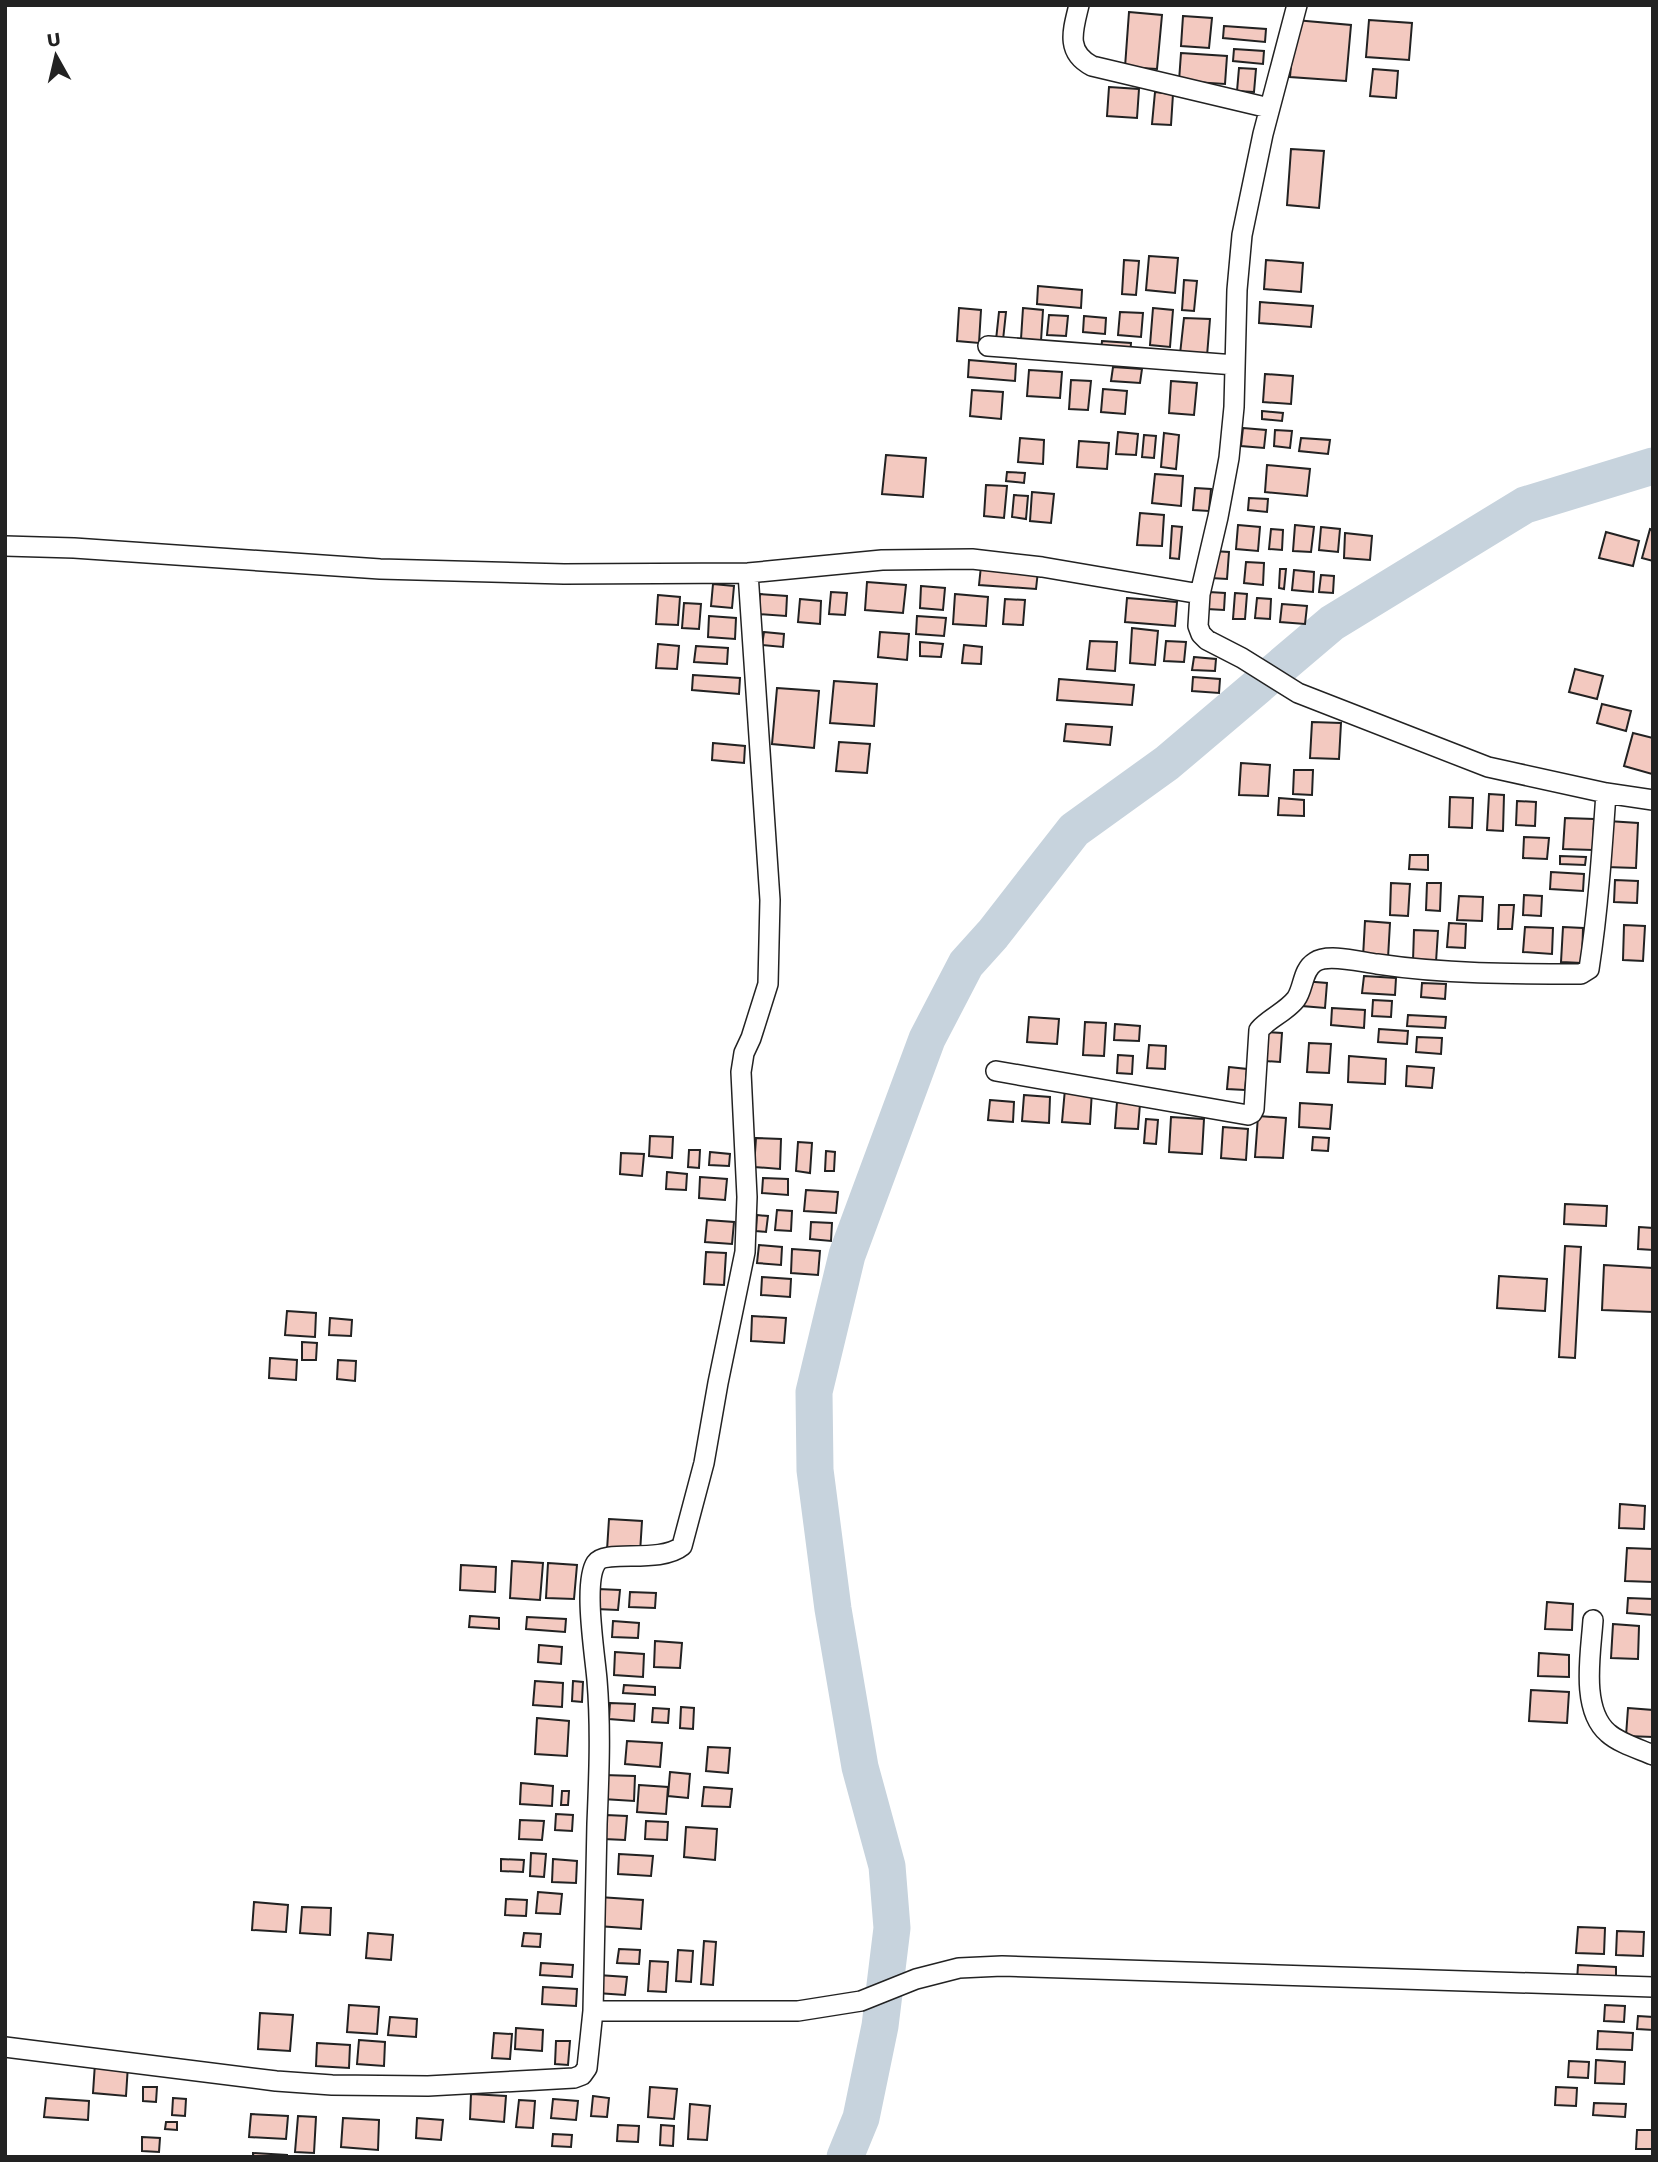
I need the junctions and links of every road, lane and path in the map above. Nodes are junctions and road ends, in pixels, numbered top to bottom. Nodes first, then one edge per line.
1 (1079, 5) edge
2 (1297, 5) edge
3 (1269, 108) junction
4 (988, 346) dead end
5 (1235, 365) junction
6 (5, 546) edge
7 (748, 573) junction
8 (1200, 593) junction
9 (1606, 793) junction
10 (1653, 800) edge
11 (996, 1071) dead end
12 (1593, 1620) dead end
13 (1653, 1755) edge
14 (1653, 1987) edge
15 (593, 2011) junction
16 (5, 2047) edge

1 - 3 street
2 - 3 street
3 - 5 street
4 - 5 street
5 - 8 street
6 - 7 street
7 - 8 street
7 - 15 street
8 - 9 street
9 - 10 street
9 - 11 street
12 - 13 street
14 - 15 street
15 - 16 street

